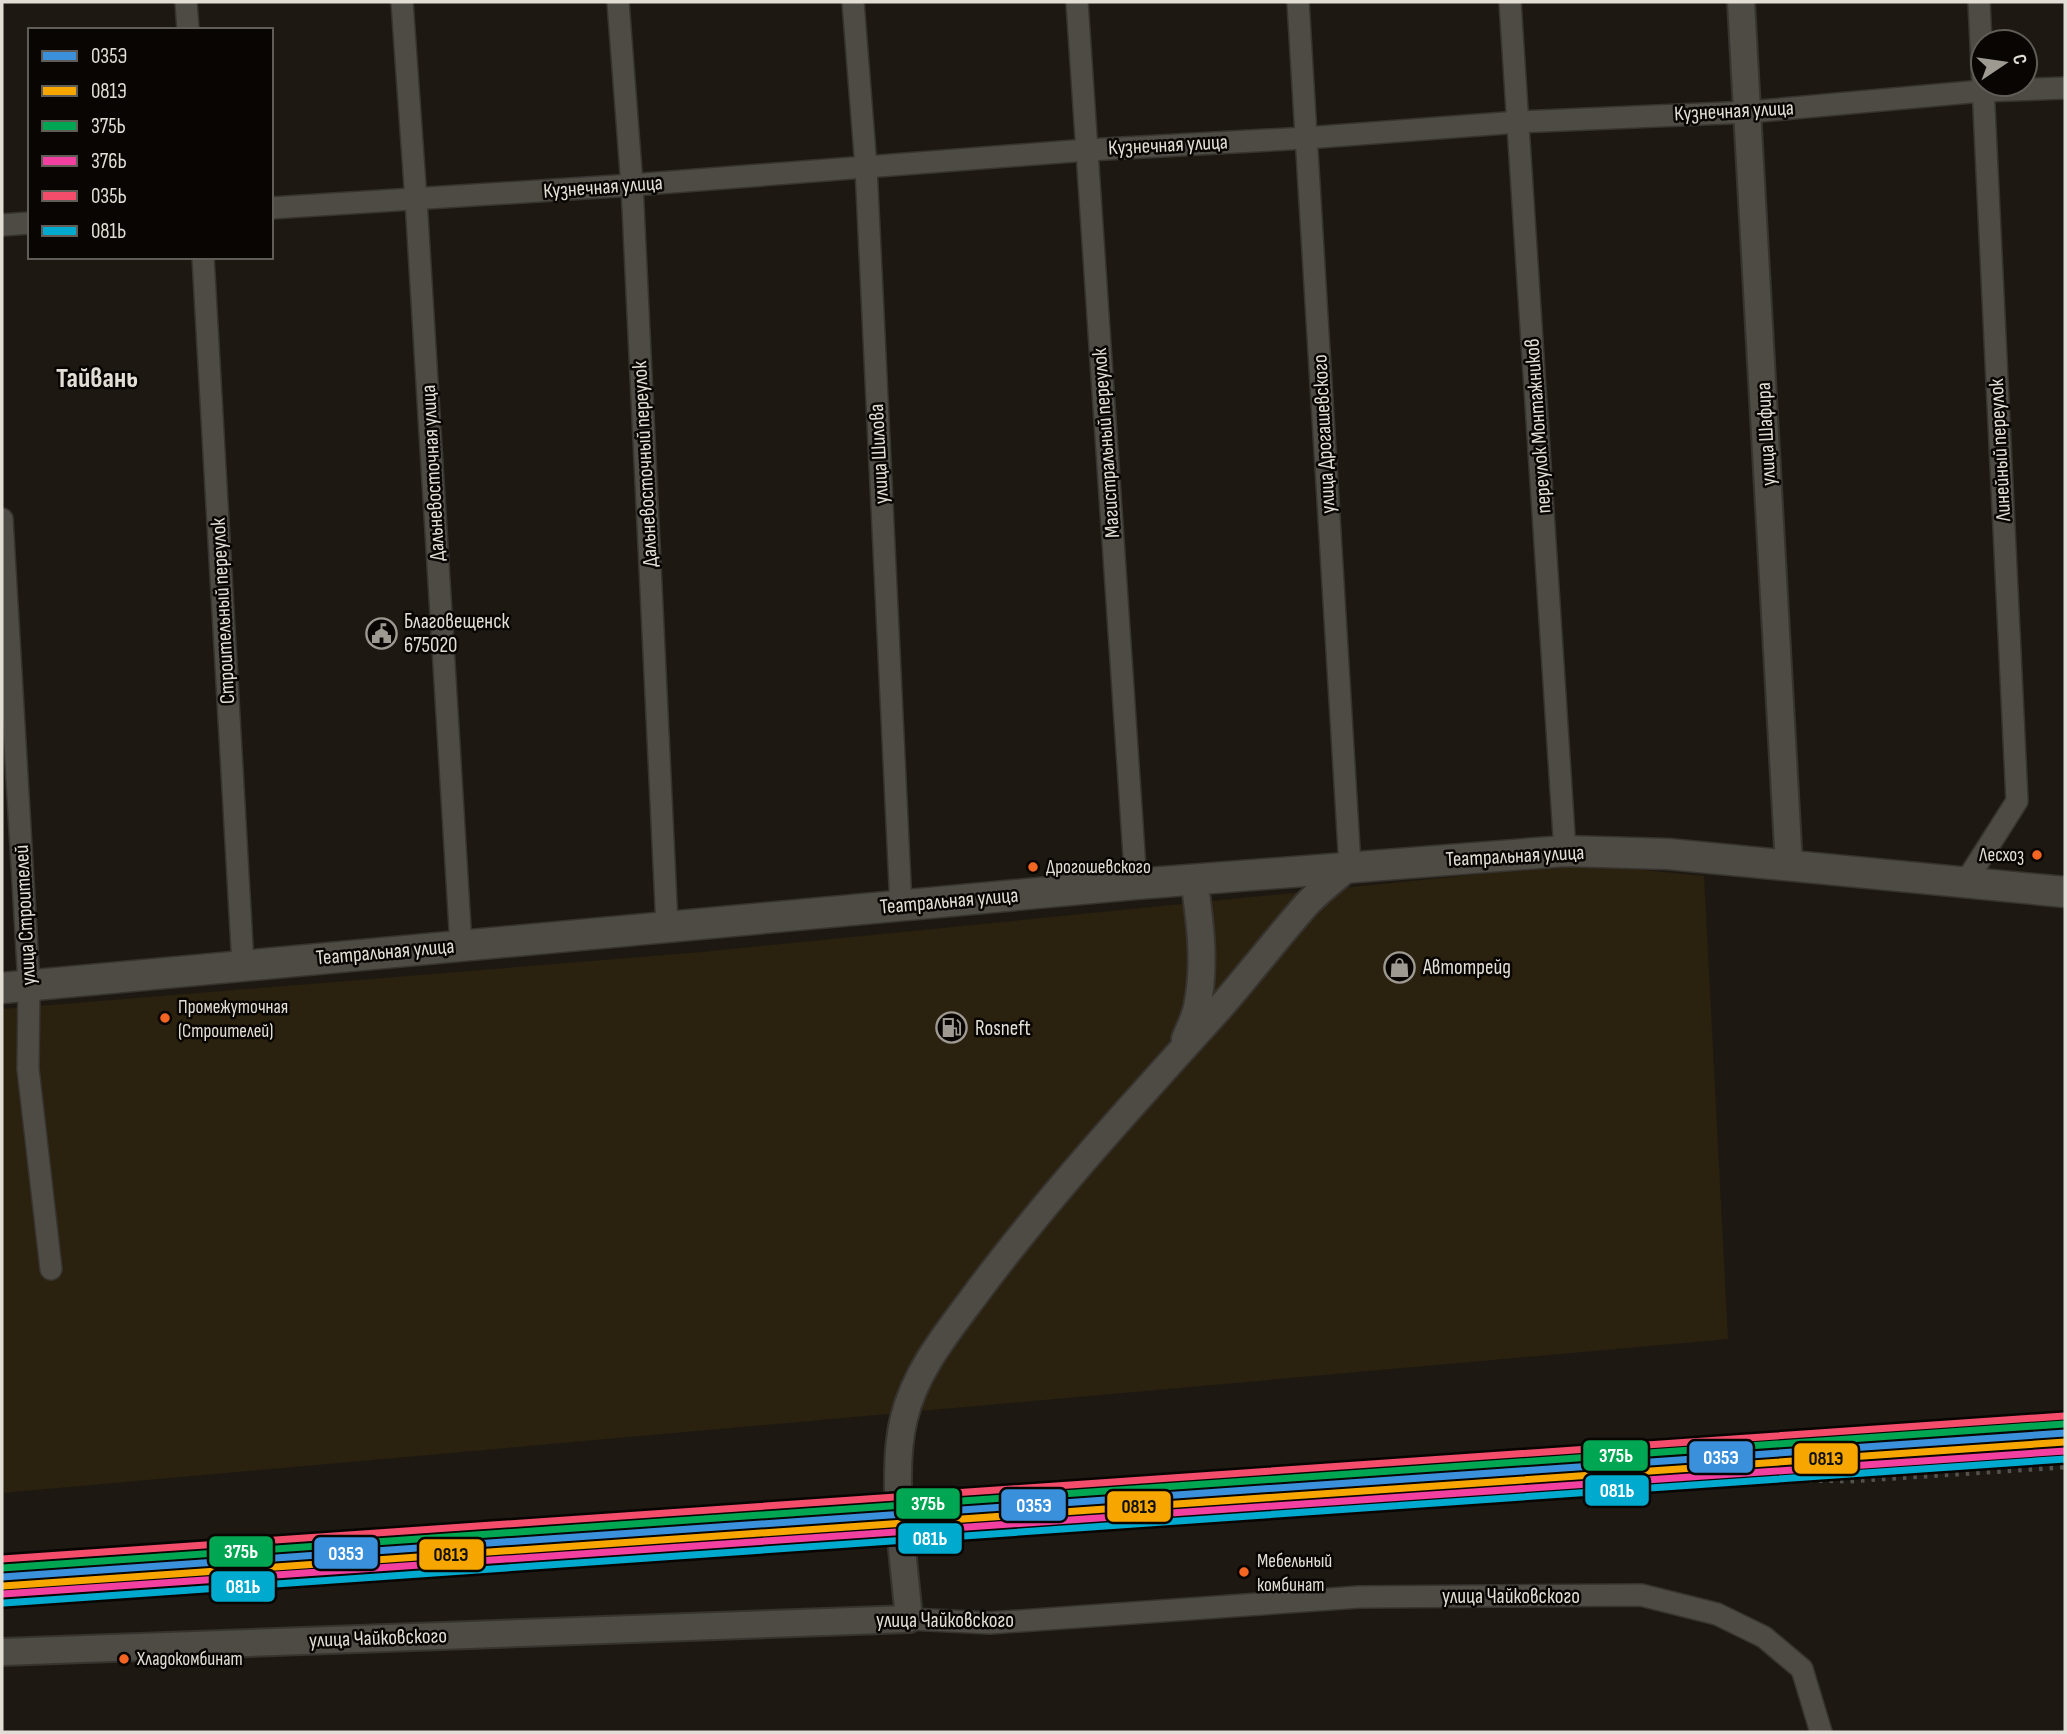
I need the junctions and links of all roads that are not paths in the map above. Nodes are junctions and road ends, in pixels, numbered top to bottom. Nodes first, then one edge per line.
1 (187, 2) edge
2 (401, 2) edge
3 (618, 2) edge
4 (853, 2) edge
5 (1077, 2) edge
6 (1298, 2) edge
7 (1510, 2) edge
8 (1741, 2) edge
9 (1979, 2) edge
10 (188, 28) edge
11 (1980, 28) edge
12 (2065, 88) edge
13 (2039, 89) edge
14 (1969, 92) edge
15 (1982, 98) edge
16 (1749, 112) junction
17 (1519, 122) junction
18 (1306, 138) junction
19 (1087, 150) junction
20 (866, 167) junction
21 (632, 185) junction
22 (416, 200) junction
23 (273, 208) edge
24 (28, 223) edge
25 (2, 225) edge
26 (203, 259) edge
27 (2, 519) edge
28 (1565, 851) junction
29 (1349, 866) junction
30 (1789, 866) junction
31 (1194, 879) junction
32 (1965, 883) junction
33 (1136, 884) junction
34 (2065, 892) edge
35 (901, 906) junction
36 (667, 926) junction
37 (461, 945) junction
38 (243, 965) junction
39 (15, 987) edge
40 (1182, 1048) junction
41 (51, 1269) dead end
42 (909, 1619) junction
43 (2, 1652) edge
44 (1821, 1732) edge

1 - 10 street
2 - 22 street, Дальневосточная улица
3 - 21 street, Дальневосточный переулок
4 - 20 street, улица Шилова
5 - 19 street, Магистральный переулок
6 - 18 street, улица Дрогашевского
7 - 17 street, переулок Монтажников
8 - 16 street, улица Шафира
9 - 11 street, Линейный переулок
12 - 13 street, Кузнечная улица
14 - 16 street, Кузнечная улица
15 - 32 street, Линейный переулок
16 - 17 street, Кузнечная улица
16 - 30 street, улица Шафира
17 - 18 street, Кузнечная улица
17 - 28 street, переулок Монтажников
18 - 19 street, Кузнечная улица
18 - 29 street, улица Дрогашевского
19 - 20 street, Кузнечная улица
19 - 33 street, Магистральный переулок
20 - 21 street, Кузнечная улица
20 - 35 street, улица Шилова
21 - 22 street, Кузнечная улица
21 - 36 street, Дальневосточный переулок
22 - 23 street, Кузнечная улица
22 - 37 street, Дальневосточная улица
24 - 25 street
26 - 38 street, Строительный переулок
27 - 39 street, улица Строителей
28 - 29 main road, Театральная улица
28 - 30 main road, Театральная улица
29 - 31 main road, Театральная улица
29 - 40 street
30 - 32 main road, Театральная улица
31 - 33 main road, Театральная улица
31 - 40 street
32 - 34 main road, Театральная улица
33 - 35 main road, Театральная улица
35 - 36 main road, Театральная улица
36 - 37 main road, Театральная улица
37 - 38 main road, Театральная улица
38 - 39 main road, Театральная улица
39 - 41 street, улица Строителей
40 - 42 street
42 - 43 street, улица Чайковского
42 - 44 street, улица Чайковского

